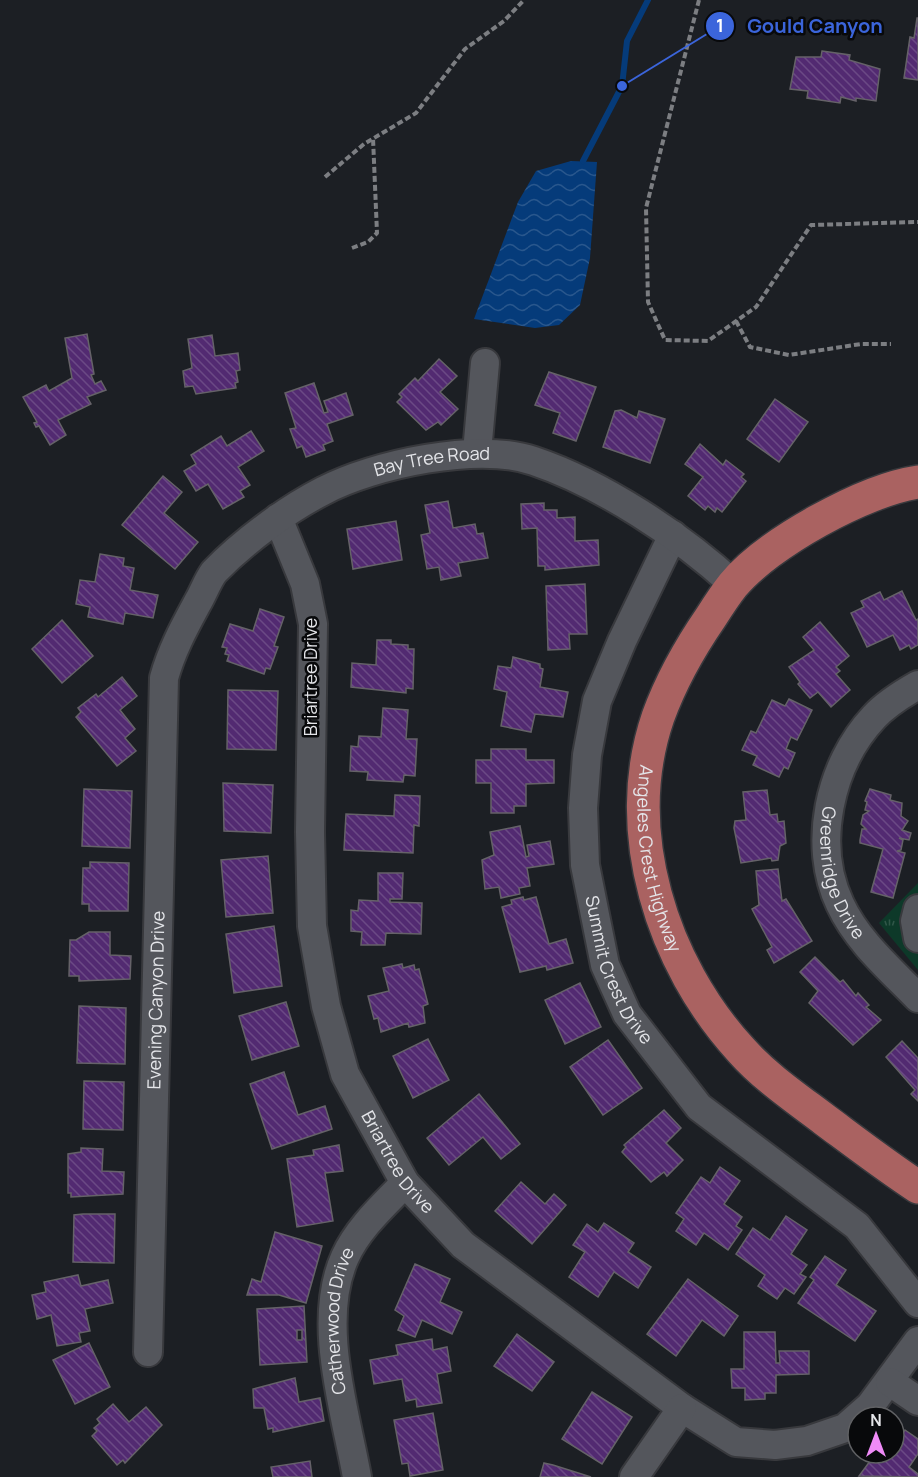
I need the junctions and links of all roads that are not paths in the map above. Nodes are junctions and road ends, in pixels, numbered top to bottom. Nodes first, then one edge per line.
1 (485, 363) dead end
2 (477, 452) junction
3 (918, 482) edge
4 (278, 519) junction
5 (674, 535) junction
6 (733, 584) junction
7 (172, 650) joint
8 (918, 685) edge
9 (918, 909) edge
10 (918, 938) edge
11 (918, 998) edge
12 (405, 1183) junction
13 (918, 1187) edge
14 (918, 1303) edge
15 (918, 1341) edge
16 (148, 1352) dead end
17 (890, 1382) junction
18 (918, 1401) edge
19 (682, 1408) junction
20 (357, 1477) edge
21 (634, 1477) edge

1 - 2 street
2 - 4 street, Bay Tree Road
2 - 5 street, Bay Tree Road
3 - 6 main road, Angeles Crest Highway
4 - 7 street, Bay Tree Road
4 - 12 street, Briartree Drive
5 - 6 street, Bay Tree Road
5 - 14 street, Summit Crest Drive
6 - 13 main road, Angeles Crest Highway
7 - 16 street, Evening Canyon Drive
8 - 11 street, Greenridge Drive
9 - 10 street
12 - 19 street, Briartree Drive
12 - 20 street, Catherwood Drive
15 - 17 street, Briartree Drive
17 - 18 street
17 - 19 street, Briartree Drive
19 - 21 street

